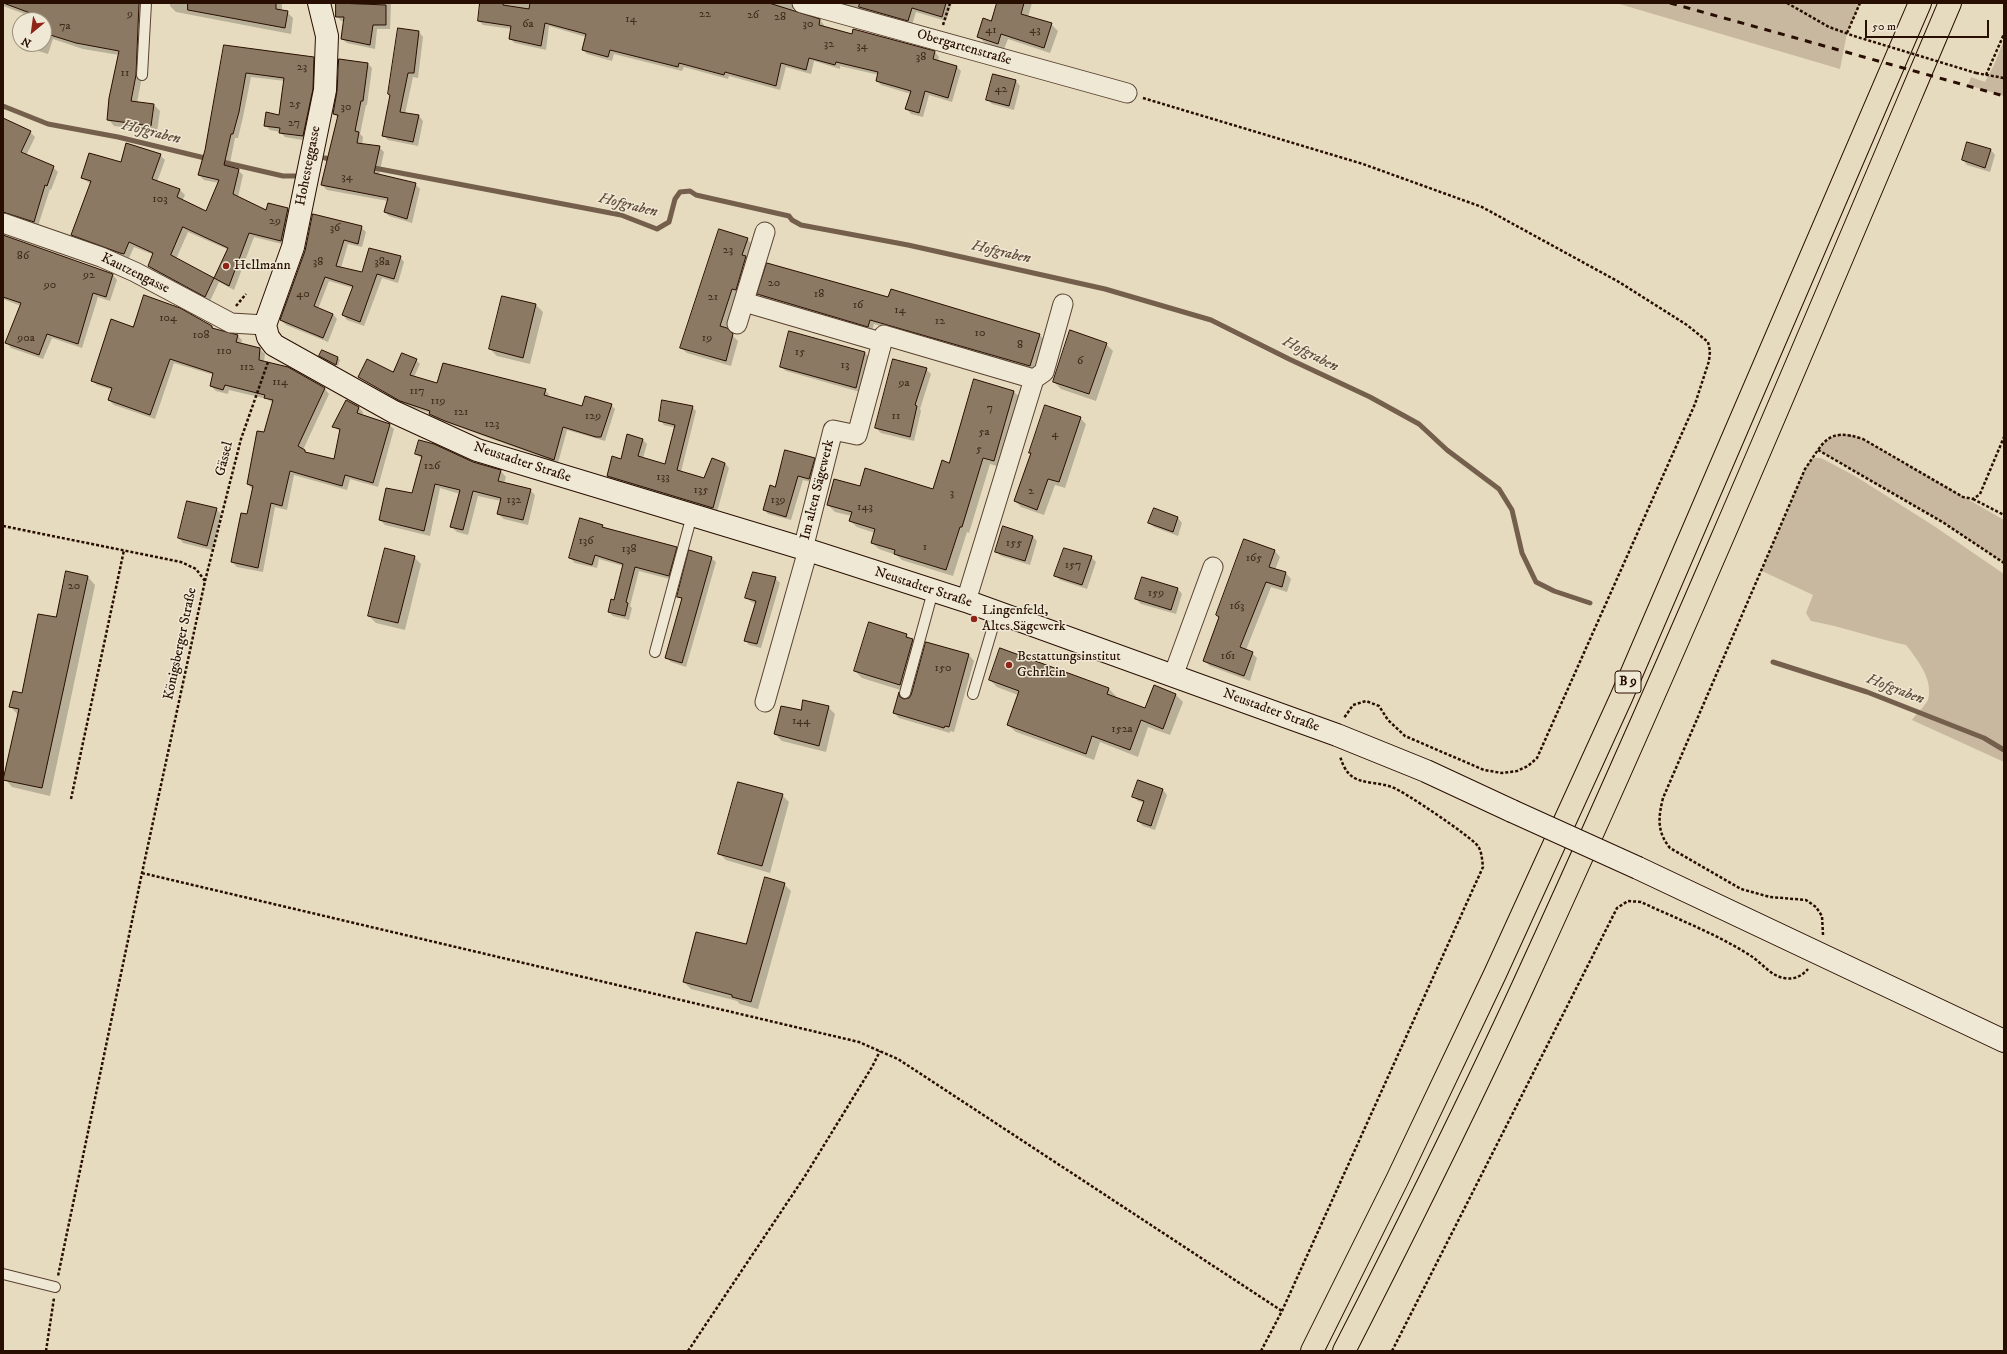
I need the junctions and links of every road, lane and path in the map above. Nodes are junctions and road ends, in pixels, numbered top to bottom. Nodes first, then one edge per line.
1 (146, 3) edge
2 (318, 3) edge
3 (802, 3) edge
4 (950, 3) edge
5 (1787, 3) edge
6 (1860, 3) edge
7 (1920, 3) edge
8 (1950, 3) edge
9 (1847, 33) junction
10 (2004, 34) edge
11 (938, 41) junction
12 (142, 75) dead end
13 (1986, 75) junction
14 (2004, 78) edge
15 (1127, 93) joint
16 (3, 223) edge
17 (765, 232) dead end
18 (744, 302) junction
19 (1063, 304) dead end
20 (737, 324) dead end
21 (265, 325) junction
22 (880, 342) junction
23 (274, 345) junction
24 (1034, 379) junction
25 (2004, 437) edge
26 (1818, 450) junction
27 (1973, 499) junction
28 (692, 515) junction
29 (2004, 515) edge
30 (3, 526) edge
31 (124, 550) junction
32 (805, 550) junction
33 (2004, 563) edge
34 (1213, 567) dead end
35 (205, 581) junction
36 (933, 591) junction
37 (966, 601) junction
38 (997, 613) junction
39 (655, 652) dead end
40 (1173, 676) junction
41 (905, 693) dead end
42 (972, 694) dead end
43 (765, 702) dead end
44 (1337, 735) junction
45 (70, 799) dead end
46 (142, 873) junction
47 (1817, 952) junction
48 (2004, 1041) edge
49 (880, 1051) junction
50 (3, 1274) edge
51 (55, 1287) junction
52 (1282, 1311) junction
53 (46, 1351) edge
54 (688, 1351) edge
55 (1261, 1351) edge
56 (1312, 1351) edge
57 (1344, 1351) edge
58 (1392, 1351) edge

1 - 12 lane
2 - 21 main road, Hohesteggasse
3 - 11 street, Obergartenstraße
4 - 11 path
5 - 9 path
6 - 9 path
7 - 56 highway, B 9
8 - 57 highway, B 9
9 - 13 path, bridge
10 - 13 path
11 - 15 street, Obergartenstraße
13 - 14 path
15 - 44 path
16 - 21 street, Kautzengasse
17 - 18 street
18 - 20 street
18 - 22 street
19 - 24 street
21 - 23 main road
22 - 24 street
22 - 32 street, Im alten Sägewerk
23 - 28 main road, Neustadter Straße
23 - 35 path, Gässel
24 - 37 street
25 - 27 path
26 - 27 path
26 - 33 path
26 - 47 path
27 - 29 path
28 - 32 main road, Neustadter Straße
28 - 39 lane
30 - 31 path, Königsberger Straße
31 - 35 path, Königsberger Straße
31 - 45 path
32 - 36 main road, Neustadter Straße
32 - 43 street
34 - 40 street
35 - 46 path, Königsberger Straße
36 - 37 main road, Neustadter Straße
36 - 41 lane
37 - 38 main road, Neustadter Straße
38 - 40 main road, Neustadter Straße
38 - 42 lane
40 - 44 main road, Neustadter Straße
44 - 47 main road, Neustadter Straße, bridge
44 - 52 path
46 - 49 path
46 - 51 path, Königsberger Straße
47 - 48 main road, Neustadter Straße
47 - 58 path
49 - 52 path
49 - 54 path
50 - 51 lane
51 - 53 path, Königsberger Straße
52 - 55 path

